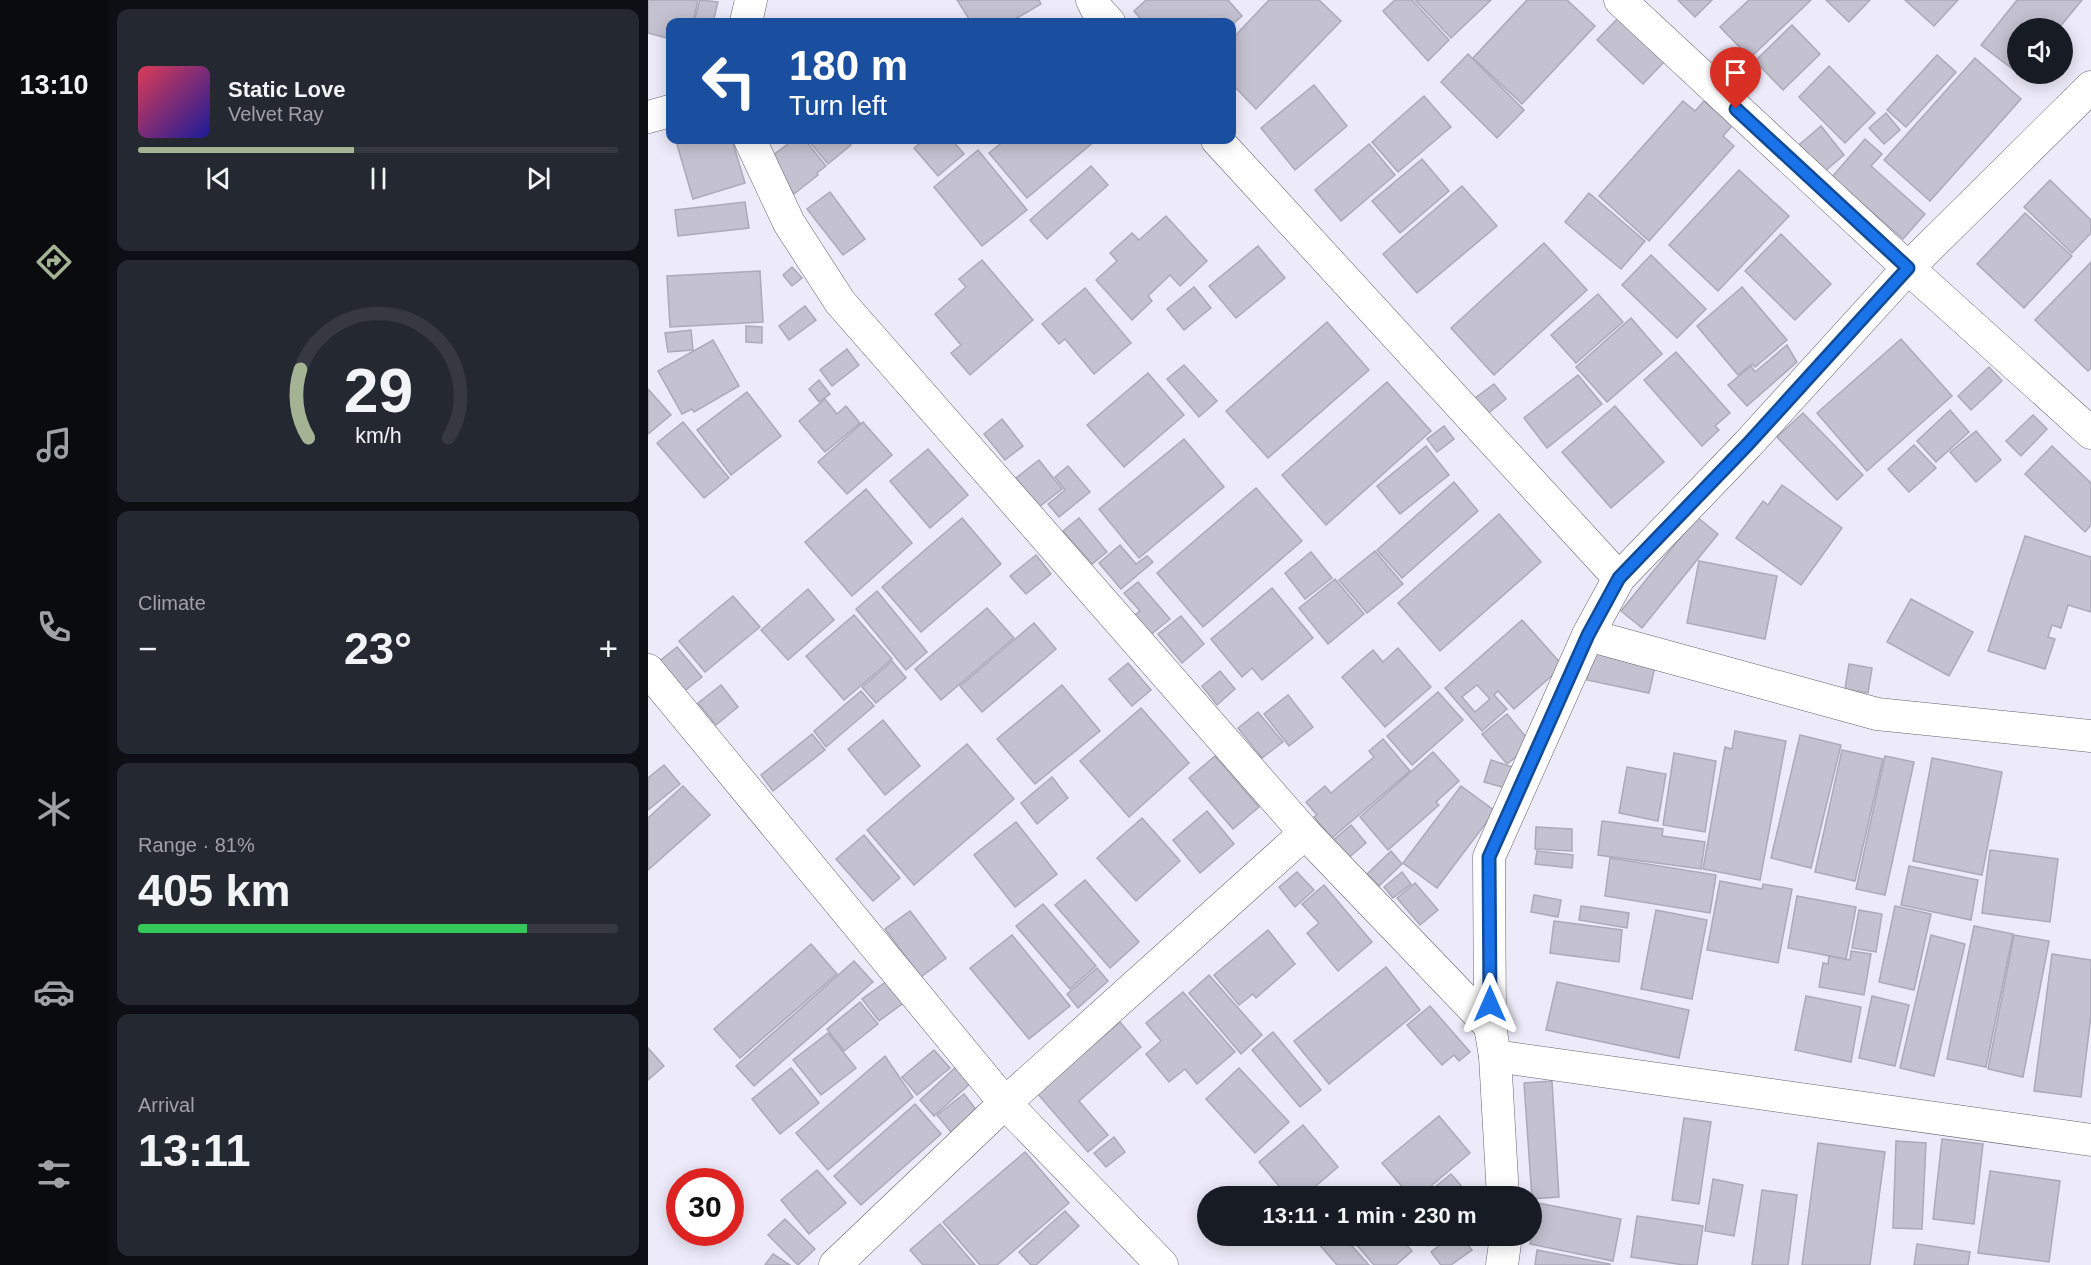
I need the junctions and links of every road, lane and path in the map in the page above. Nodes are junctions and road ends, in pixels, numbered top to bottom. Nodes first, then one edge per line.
1 (751, 0) edge
2 (1092, 0) edge
3 (1620, 0) edge
4 (747, 18) edge
5 (1105, 18) edge
6 (2091, 87) edge
7 (666, 112) edge
8 (648, 117) edge
9 (752, 144) edge
10 (1221, 144) edge
11 (1908, 268) junction
12 (2091, 433) edge
13 (1619, 578) junction
14 (1588, 635) junction
15 (648, 670) edge
16 (2091, 736) edge
17 (1305, 833) junction
18 (1491, 1026) junction
19 (1495, 1056) junction
20 (1005, 1103) junction
21 (2091, 1140) edge
22 (1502, 1186) edge
23 (1505, 1246) edge
24 (835, 1265) edge
25 (1162, 1265) edge
26 (1502, 1265) edge

1 - 4 street
2 - 5 street
3 - 11 street
6 - 11 street
7 - 8 street
9 - 17 street
10 - 13 street
11 - 12 street
11 - 13 street
13 - 14 street
14 - 16 street
14 - 18 street
15 - 20 street
17 - 18 street
17 - 20 street
18 - 19 street
19 - 21 street
19 - 22 street
20 - 24 street
20 - 25 street
23 - 26 street

